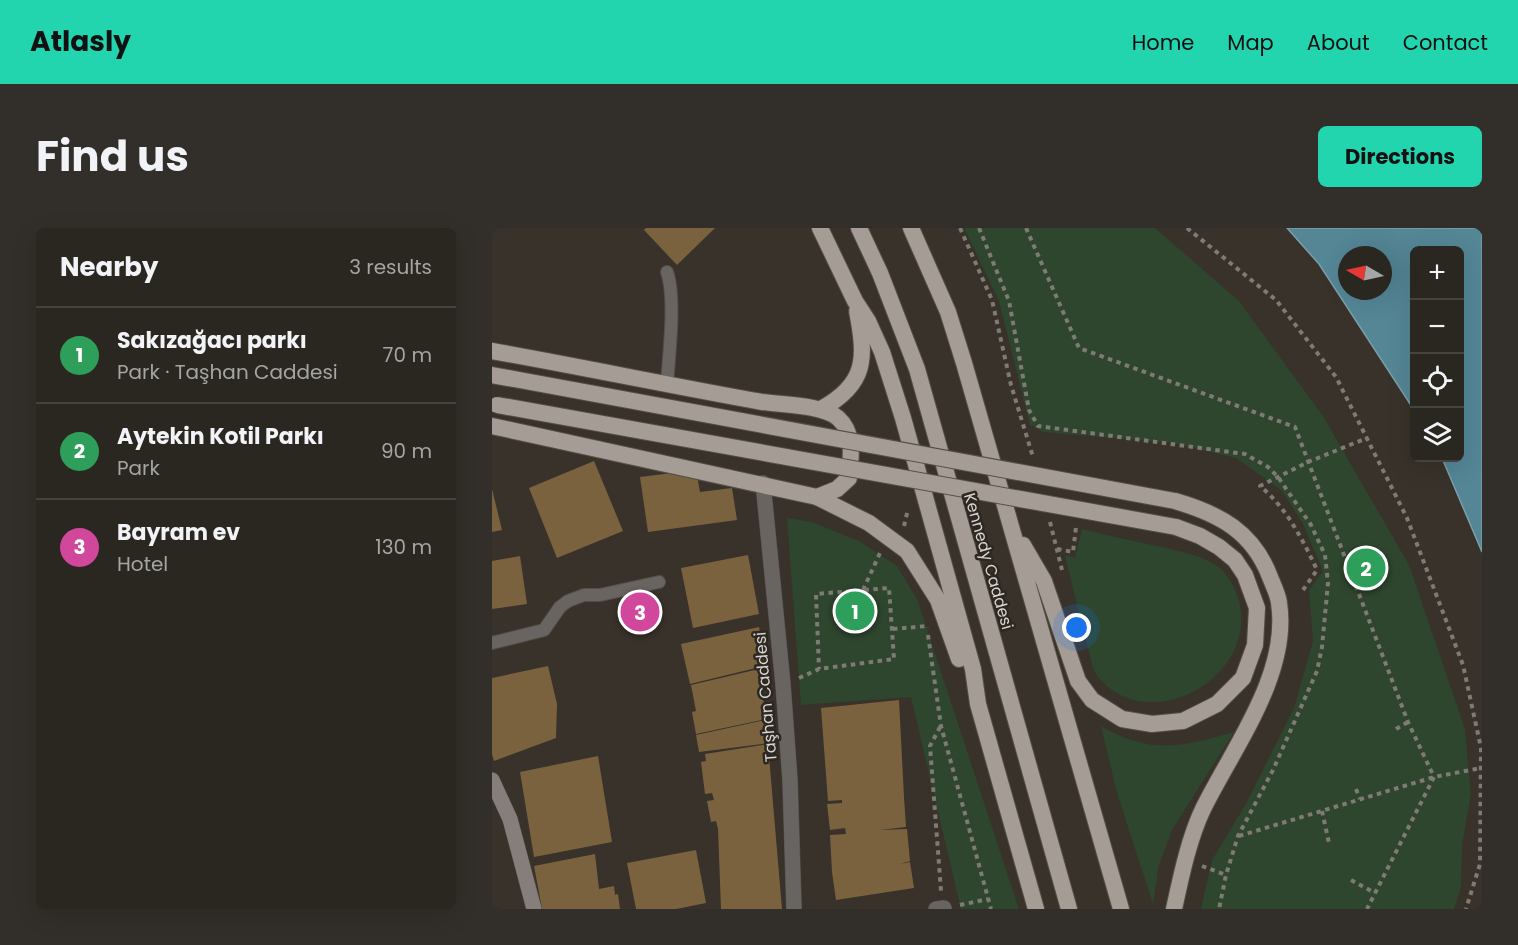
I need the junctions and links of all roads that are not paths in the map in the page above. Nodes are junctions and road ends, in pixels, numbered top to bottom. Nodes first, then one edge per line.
1 (820, 228) edge
2 (859, 228) edge
3 (912, 228) edge
4 (667, 272) dead end
5 (855, 301) junction
6 (492, 351) edge
7 (492, 375) edge
8 (667, 384) junction
9 (495, 405) edge
10 (821, 409) junction
11 (492, 426) edge
12 (763, 483) junction
13 (817, 496) junction
14 (1011, 526) junction
15 (659, 582) dead end
16 (492, 643) edge
17 (978, 704) junction
18 (492, 780) edge
19 (944, 908) edge
20 (534, 909) edge
21 (794, 909) edge
22 (936, 909) edge
23 (1036, 909) edge
24 (1069, 909) edge
25 (1121, 909) edge
26 (1174, 909) edge

1 - 5 highway
2 - 24 highway, Kennedy Caddesi
3 - 14 highway, Kennedy Caddesi
4 - 8 lane
5 - 10 highway
5 - 17 highway
6 - 8 highway
7 - 26 highway, bridge
8 - 10 highway
9 - 14 highway, bridge
10 - 13 highway
11 - 12 highway
12 - 13 highway
12 - 21 street, Taşhan Caddesi
13 - 17 highway
14 - 25 highway, Kennedy Caddesi
15 - 16 lane
17 - 23 highway
18 - 20 main road
19 - 22 street

